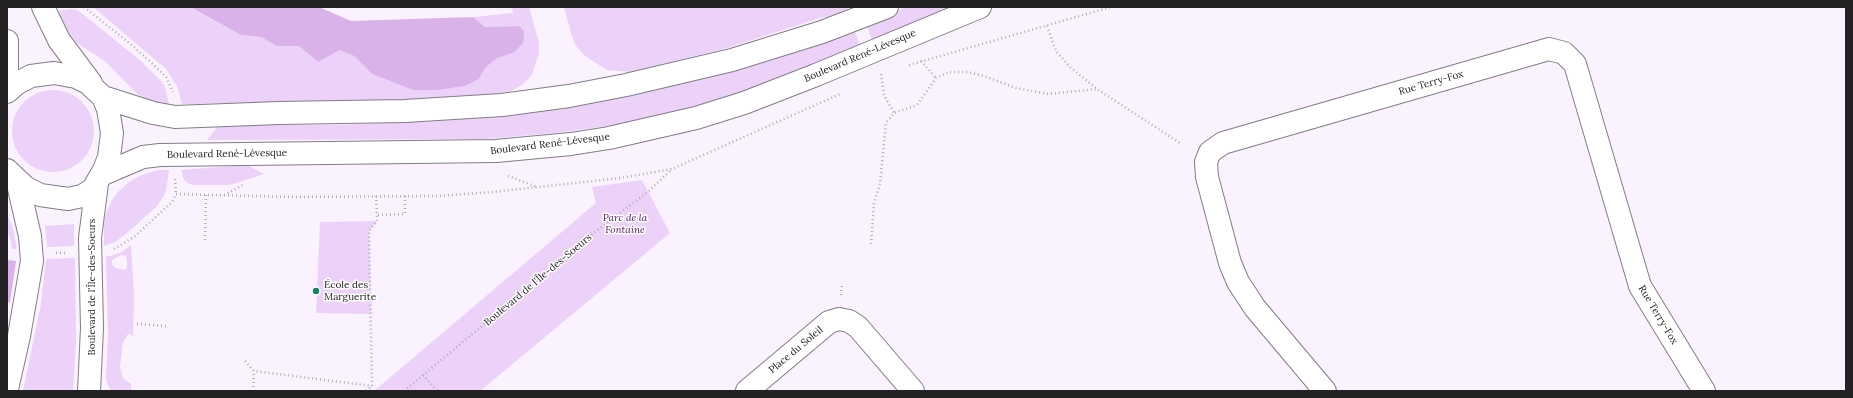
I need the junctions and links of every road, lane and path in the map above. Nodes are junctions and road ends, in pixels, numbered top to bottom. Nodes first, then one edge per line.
1 (43, 7) edge
2 (84, 7) edge
3 (887, 7) edge
4 (980, 7) edge
5 (1111, 7) edge
6 (1047, 26) junction
7 (7, 41) edge
8 (921, 61) junction
9 (904, 67) dead end
10 (7, 69) edge
11 (887, 73) dead end
12 (881, 75) junction
13 (875, 78) dead end
14 (936, 78) junction
15 (1097, 89) junction
16 (7, 92) edge
17 (98, 92) junction
18 (841, 93) dead end
19 (174, 95) dead end
20 (894, 113) junction
21 (1180, 143) dead end
22 (672, 169) junction
23 (12, 175) edge
24 (508, 176) dead end
25 (175, 177) dead end
26 (99, 179) junction
27 (245, 184) dead end
28 (538, 188) junction
29 (176, 194) junction
30 (206, 195) junction
31 (224, 195) junction
32 (376, 196) junction
33 (405, 196) junction
34 (377, 215) junction
35 (205, 240) dead end
36 (871, 244) dead end
37 (106, 251) dead end
38 (75, 252) dead end
39 (53, 254) dead end
40 (137, 324) dead end
41 (166, 326) dead end
42 (245, 360) dead end
43 (254, 371) junction
44 (424, 375) junction
45 (372, 386) junction
46 (7, 389) edge
47 (89, 391) edge
48 (252, 391) edge
49 (366, 391) edge
50 (404, 391) edge
51 (437, 391) edge
52 (747, 391) edge
53 (913, 391) edge
54 (1325, 391) edge
55 (1704, 391) edge

1 - 17 street
2 - 19 path
3 - 17 street
4 - 26 street, Boulevard René-Lévesque
5 - 6 path
6 - 8 path
6 - 15 path
7 - 10 street
8 - 9 path
8 - 14 path
11 - 12 path
12 - 13 path
12 - 20 path
14 - 15 path
14 - 20 path
15 - 21 path
16 - 17 street
17 - 26 street
18 - 22 path
20 - 36 path
22 - 28 path
22 - 44 path, Boulevard de l'Île-des-Soeurs
23 - 26 street
23 - 46 street
24 - 28 path
25 - 29 path
26 - 47 street, Boulevard de l'Île-des-Soeurs
27 - 31 path
28 - 33 path
29 - 30 path
29 - 37 path
30 - 31 path
30 - 35 path
31 - 32 path
32 - 33 path
32 - 34 path
33 - 34 path
34 - 45 path
38 - 39 path
40 - 41 path
42 - 43 path
43 - 45 path
43 - 48 path
44 - 50 path, Boulevard de l'Île-des-Soeurs
44 - 51 path
45 - 49 path
52 - 53 street, Place du Soleil
54 - 55 street, Rue Terry-Fox

